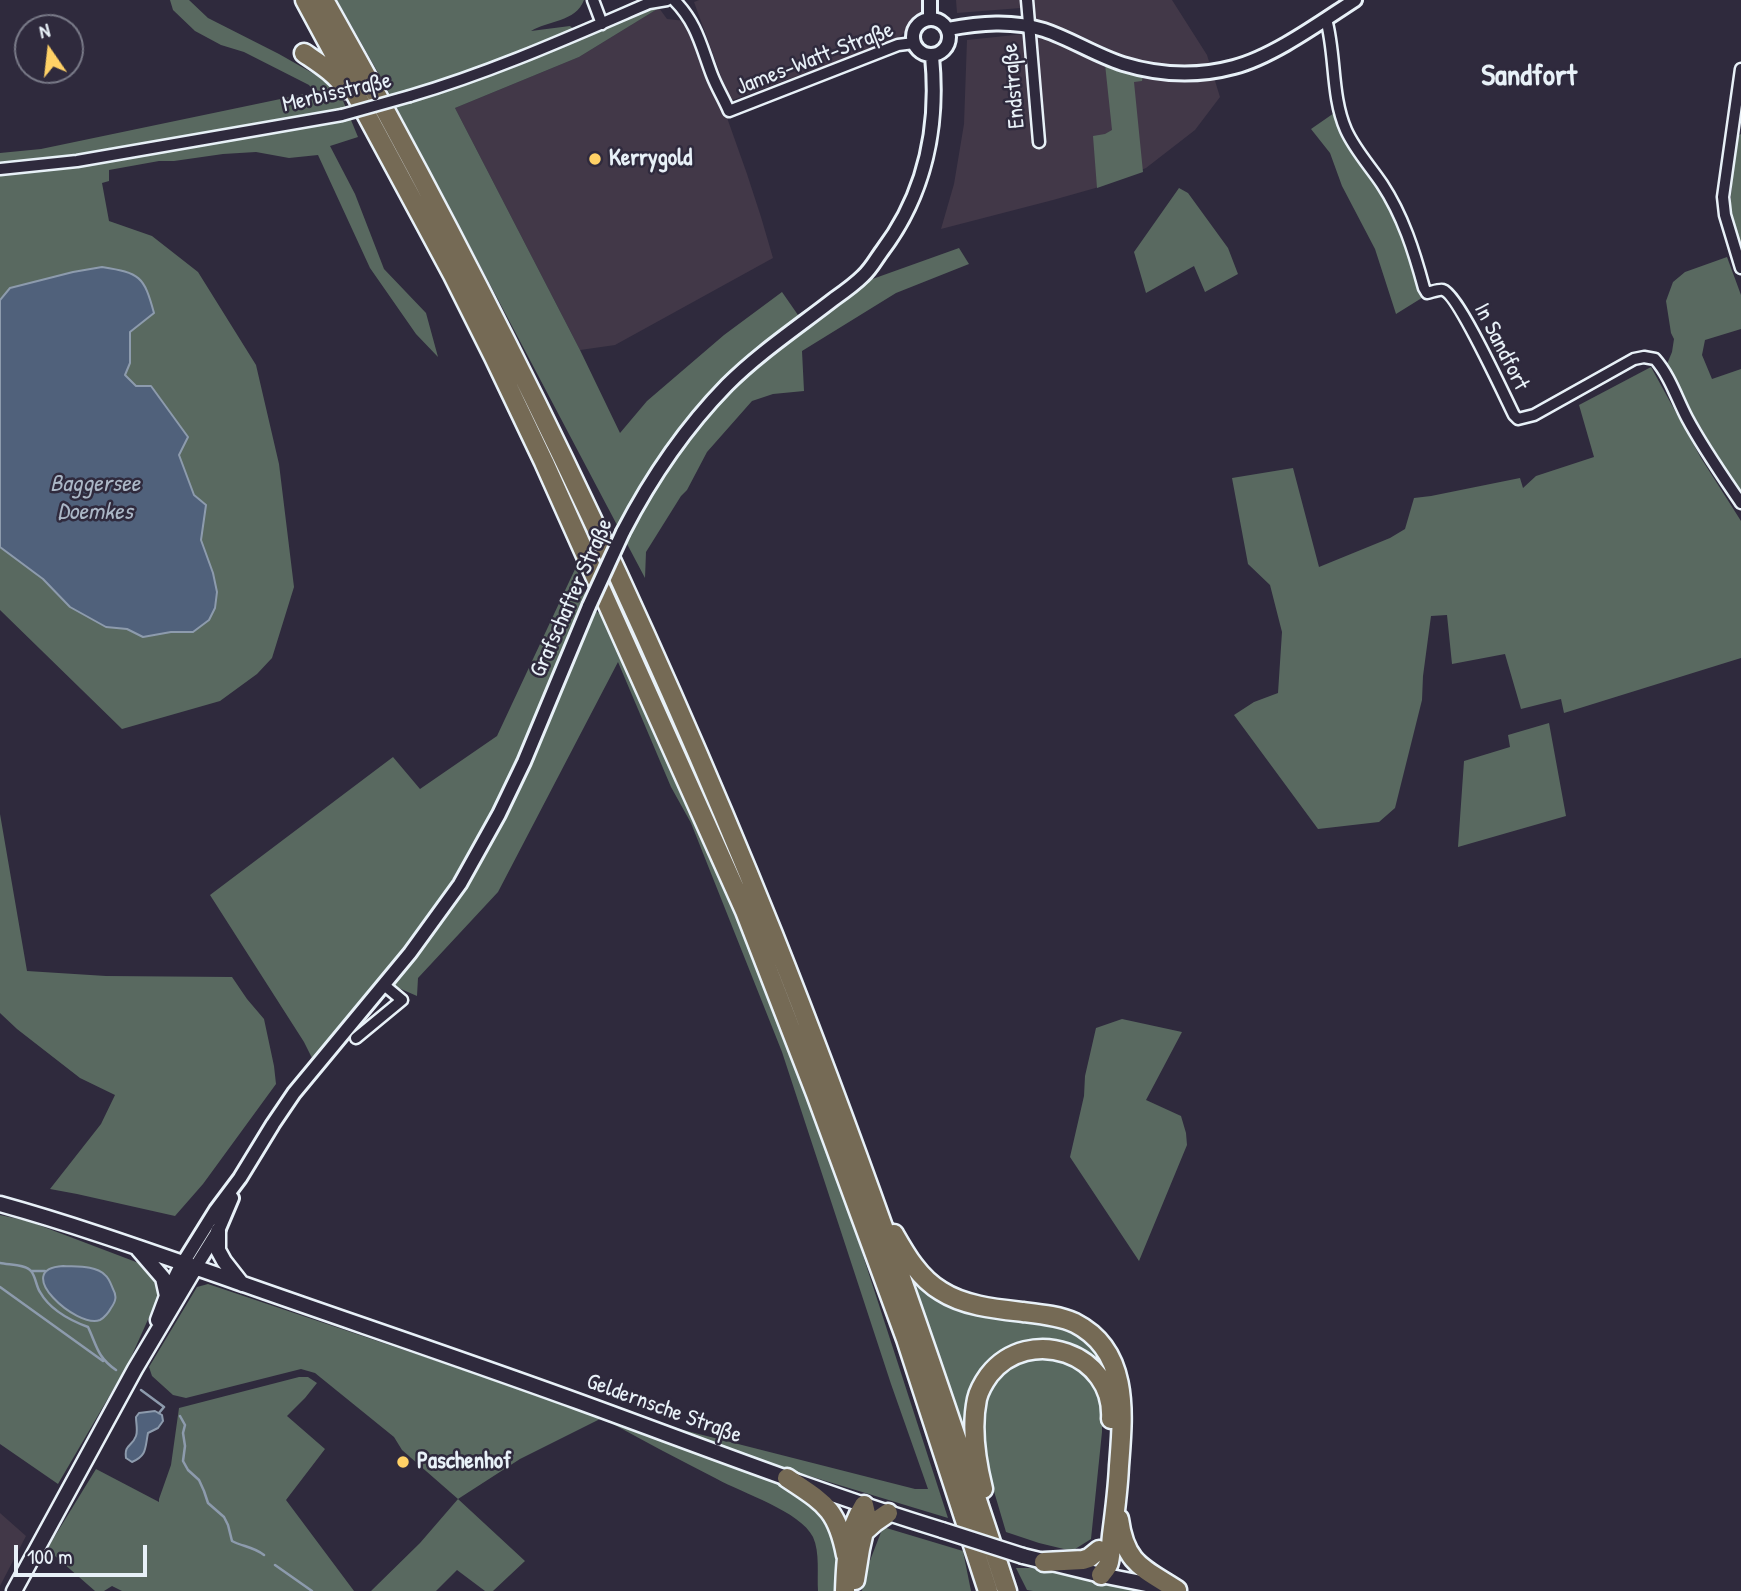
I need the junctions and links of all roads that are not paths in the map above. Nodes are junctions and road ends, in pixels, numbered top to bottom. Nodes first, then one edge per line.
1 (305, 0) edge
2 (324, 0) edge
3 (593, 0) edge
4 (667, 0) edge
5 (674, 0) edge
6 (930, 0) edge
7 (1027, 0) edge
8 (1355, 0) edge
9 (930, 19) junction
10 (1325, 19) junction
11 (602, 24) junction
12 (1030, 27) junction
13 (948, 29) junction
14 (914, 43) junction
15 (304, 53) dead end
16 (932, 56) junction
17 (1741, 69) edge
18 (1039, 142) dead end
19 (389, 157) junction
20 (0, 169) edge
21 (1741, 268) edge
22 (1741, 503) edge
23 (384, 985) junction
24 (356, 1038) dead end
25 (240, 1178) junction
26 (0, 1204) edge
27 (876, 1205) junction
28 (218, 1231) junction
29 (138, 1248) junction
30 (189, 1266) junction
31 (223, 1277) junction
32 (242, 1284) junction
33 (172, 1299) junction
34 (787, 1479) junction
35 (1117, 1501) junction
36 (864, 1505) junction
37 (888, 1513) junction
38 (865, 1531) junction
39 (988, 1534) junction
40 (1099, 1550) junction
41 (846, 1555) junction
42 (976, 1557) junction
43 (1044, 1562) junction
44 (1101, 1575) junction
45 (14, 1591) edge
46 (845, 1591) edge
47 (853, 1591) edge
48 (978, 1591) edge
49 (988, 1591) edge
50 (1007, 1591) edge
51 (1179, 1591) edge

1 - 19 highway
2 - 27 highway
3 - 11 street
4 - 11 street, Merbisstraße
5 - 14 street, James-Watt-Straße
6 - 9 street
7 - 12 street, Endstraße
8 - 10 street, Endstraße
9 - 13 street
9 - 14 street
10 - 12 street, Endstraße
10 - 22 street, In Sandfort
11 - 20 street, Merbisstraße, bridge
12 - 13 street, Endstraße
12 - 18 street, Endstraße
13 - 16 street
14 - 16 street
15 - 19 highway
16 - 23 street, Grafschafter Straße, bridge
17 - 21 street
19 - 42 highway
23 - 24 street
23 - 25 street, Grafschafter Straße
25 - 28 street, Grafschafter Straße
25 - 30 street, Grafschafter Straße
26 - 29 main road, Geldernsche Straße
27 - 35 highway
27 - 39 highway
28 - 30 street, Grafschafter Straße
28 - 32 main road
29 - 30 main road, Geldernsche Straße
29 - 33 main road
30 - 31 main road, Geldernsche Straße
30 - 33 main road
31 - 32 main road, Geldernsche Straße
31 - 33 main road
32 - 34 main road, Geldernsche Straße
33 - 45 main road
34 - 36 main road, Geldernsche Straße
34 - 41 highway
35 - 44 highway
35 - 51 highway
36 - 37 main road, Geldernsche Straße
36 - 38 highway
36 - 41 highway
37 - 38 highway
37 - 43 main road, Geldernsche Straße, bridge
38 - 47 highway
39 - 40 highway
39 - 50 highway
40 - 43 highway
40 - 44 highway
41 - 46 highway
42 - 48 highway
42 - 49 highway
43 - 44 main road, Geldernsche Straße
44 - 51 main road, Geldernsche Straße

